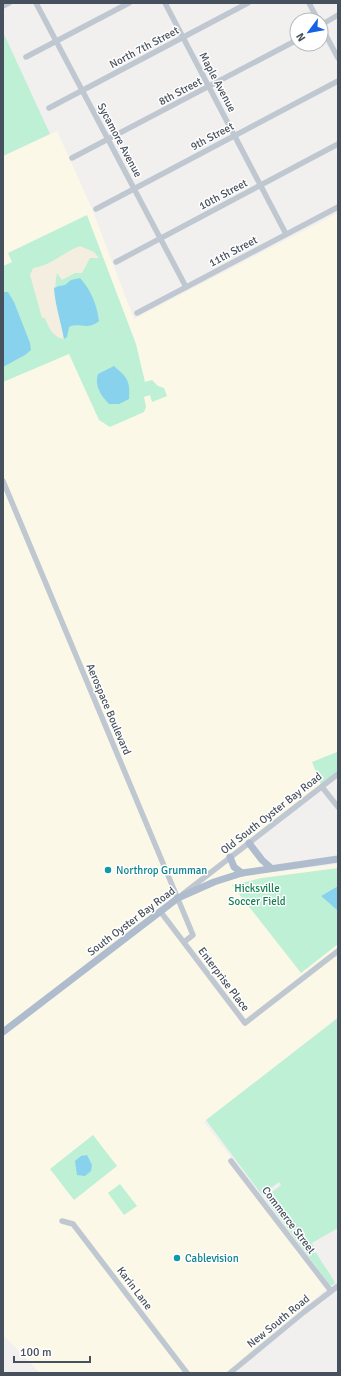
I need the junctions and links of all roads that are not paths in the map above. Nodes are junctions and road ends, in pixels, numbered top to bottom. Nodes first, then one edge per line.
1 (9, 3) edge
2 (36, 3) edge
3 (128, 3) edge
4 (165, 3) edge
5 (248, 3) edge
6 (309, 3) edge
7 (3, 6) edge
8 (314, 12) edge
9 (338, 15) edge
10 (329, 21) edge
11 (183, 37) junction
12 (56, 41) junction
13 (329, 41) edge
14 (289, 44) edge
15 (26, 57) dead end
16 (338, 58) edge
17 (338, 81) edge
18 (209, 87) junction
19 (82, 90) junction
20 (49, 108) dead end
21 (235, 136) junction
22 (108, 140) junction
23 (338, 144) edge
24 (72, 158) dead end
25 (261, 185) junction
26 (134, 189) junction
27 (338, 207) edge
28 (96, 209) dead end
29 (286, 234) junction
30 (160, 238) junction
31 (116, 262) dead end
32 (186, 287) junction
33 (137, 313) dead end
34 (3, 481) edge
35 (338, 774) edge
36 (322, 787) junction
37 (338, 807) edge
38 (249, 842) junction
39 (230, 857) junction
40 (338, 859) edge
41 (271, 868) junction
42 (242, 873) junction
43 (178, 898) junction
44 (160, 912) junction
45 (184, 942) junction
46 (338, 951) edge
47 (3, 1032) edge
48 (231, 1161) dead end
49 (62, 1221) dead end
50 (338, 1286) edge
51 (331, 1292) junction
52 (187, 1373) edge
53 (230, 1373) edge

1 - 7 street
2 - 12 street, Sycamore Avenue
3 - 12 street
4 - 11 street, Maple Avenue
5 - 11 street, North 7th Street
6 - 8 street
9 - 10 street
11 - 18 street, Maple Avenue
11 - 19 street, North 7th Street
12 - 15 street
12 - 19 street, Sycamore Avenue
13 - 16 street
14 - 18 street, 8th Street
17 - 21 street, 9th Street
18 - 21 street, Maple Avenue
18 - 22 street, 8th Street
19 - 20 street, North 7th Street
19 - 22 street, Sycamore Avenue
21 - 25 street, Maple Avenue
21 - 26 street, 9th Street
22 - 24 street, 8th Street
22 - 26 street, Sycamore Avenue
23 - 25 street, 10th Street
25 - 29 street, Maple Avenue
25 - 30 street, 10th Street
26 - 28 street, 9th Street
26 - 30 street, Sycamore Avenue
27 - 29 street, 11th Street
29 - 32 street, 11th Street
30 - 31 street, 10th Street
30 - 32 street, Sycamore Avenue
32 - 33 street, 11th Street
34 - 43 street, Aerospace Boulevard
35 - 36 street, Old South Oyster Bay Road
36 - 37 street
36 - 38 street, Old South Oyster Bay Road
38 - 39 street, Old South Oyster Bay Road
38 - 41 main road
39 - 42 main road
39 - 43 street, Old South Oyster Bay Road
40 - 41 main road, South Oyster Bay Road
41 - 42 main road, South Oyster Bay Road
42 - 43 main road, South Oyster Bay Road
43 - 44 main road, South Oyster Bay Road
43 - 45 street, Aerospace Boulevard
44 - 45 street, Enterprise Place
44 - 47 main road, South Oyster Bay Road
45 - 46 street, Enterprise Place
48 - 51 street, Commerce Street
49 - 52 street, Karin Lane
50 - 51 street, New South Road
51 - 53 street, New South Road

